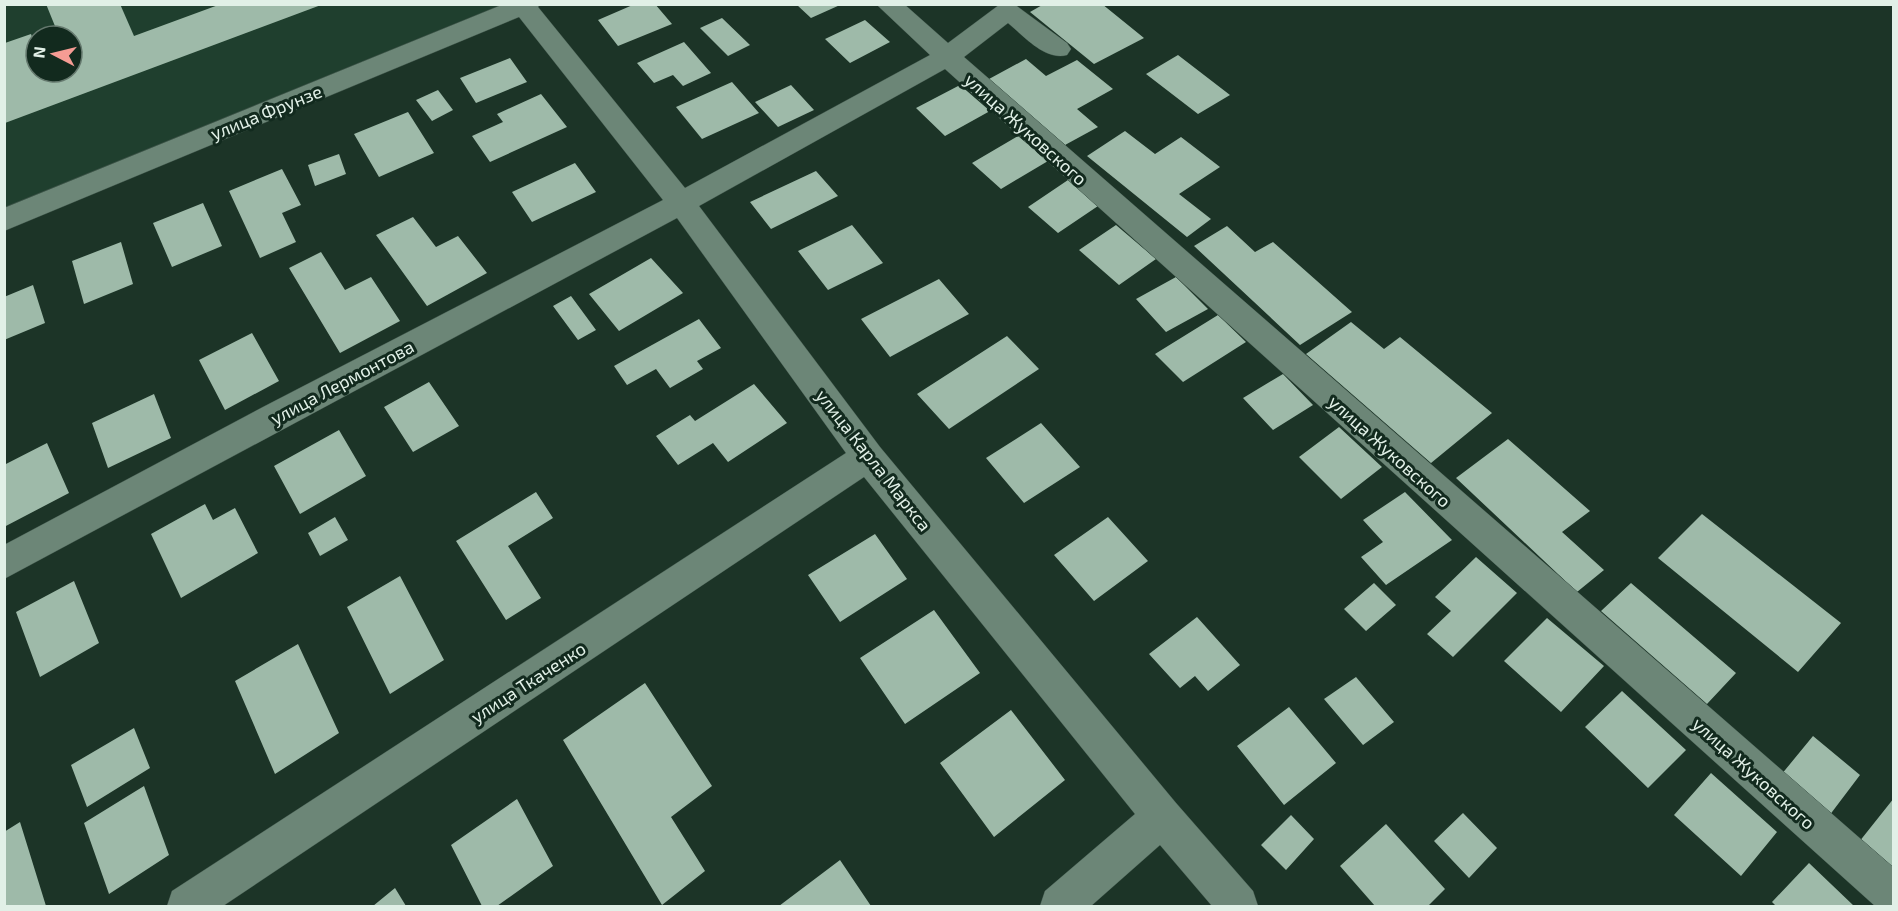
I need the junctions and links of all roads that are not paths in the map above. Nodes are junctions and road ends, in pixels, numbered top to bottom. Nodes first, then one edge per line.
1 (888, 4) edge
2 (525, 5) edge
3 (1058, 49) dead end
4 (946, 57) junction
5 (681, 203) junction
6 (4, 220) edge
7 (868, 457) junction
8 (4, 563) edge
9 (1162, 817) junction
10 (1893, 896) edge
11 (187, 906) edge
12 (1060, 906) edge
13 (1238, 906) edge

1 - 4 street, улица Жуковского
2 - 5 street, улица Карла Маркса
2 - 6 street, улица Фрунзе
3 - 4 street, улица Лермонтова
4 - 5 street, улица Лермонтова
4 - 10 street, улица Жуковского
5 - 7 street, улица Карла Маркса
5 - 8 street, улица Лермонтова
7 - 9 street, улица Карла Маркса
7 - 11 street, улица Ткаченко
9 - 12 street
9 - 13 street, улица Карла Маркса

